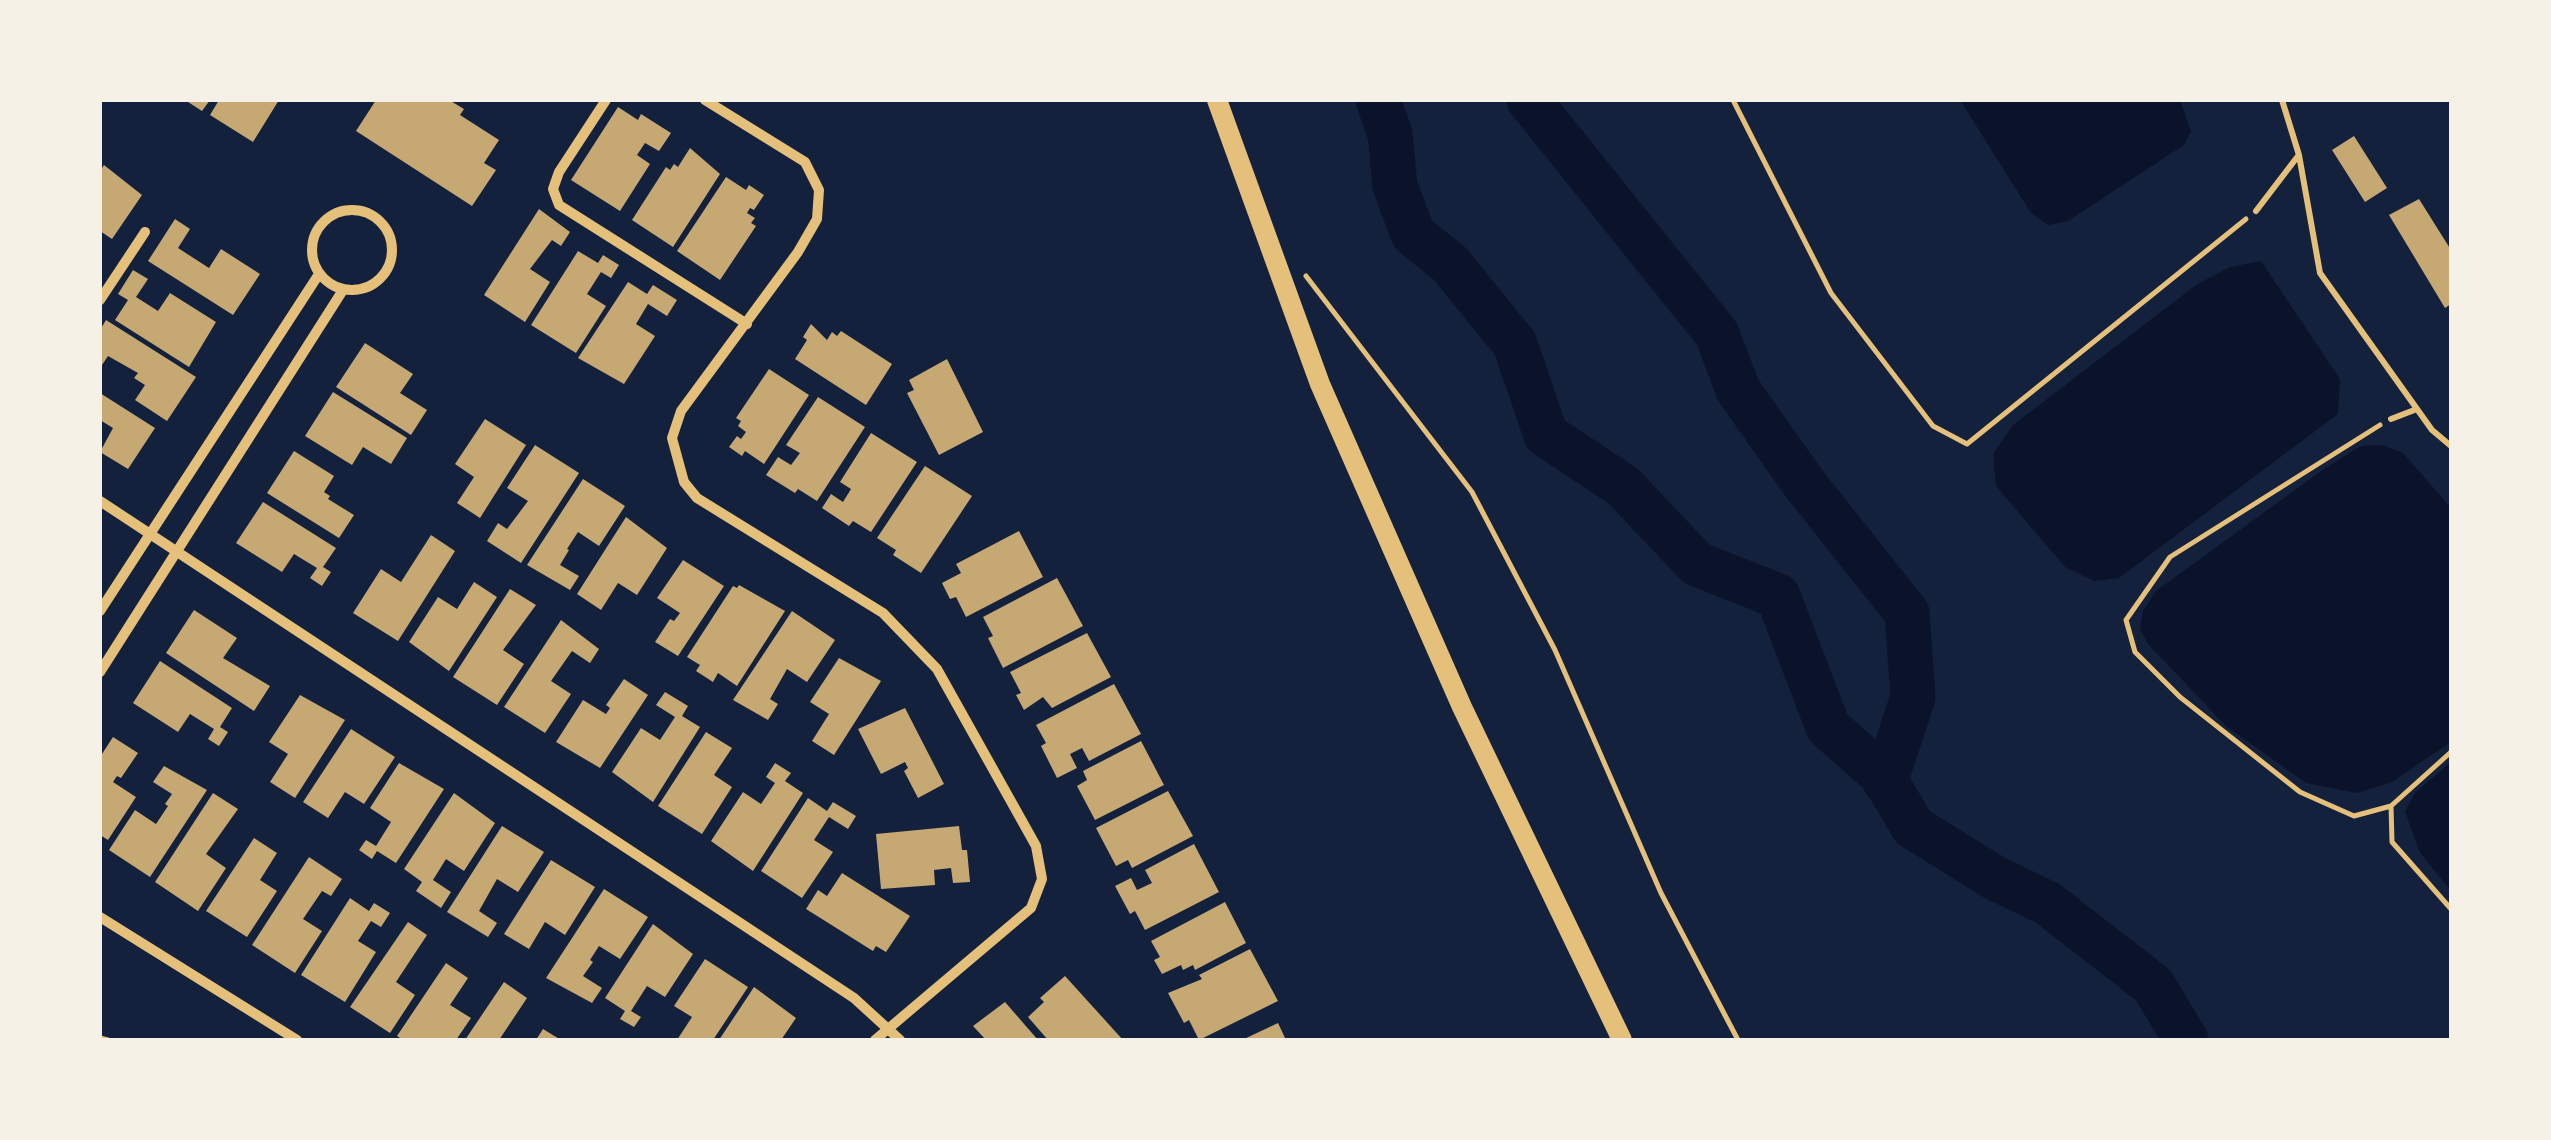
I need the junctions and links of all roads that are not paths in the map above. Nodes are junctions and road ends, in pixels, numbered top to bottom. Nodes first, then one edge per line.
1 (606, 100) edge
2 (705, 100) edge
3 (1216, 100) edge
4 (2282, 100) edge
5 (2299, 154) junction
6 (2256, 211) road end
7 (144, 232) dead end
8 (319, 274) junction
9 (343, 290) junction
10 (100, 300) edge
11 (747, 324) junction
12 (2416, 409) junction
13 (2391, 419) road end
14 (2451, 446) edge
15 (100, 501) edge
16 (151, 533) junction
17 (178, 550) junction
18 (100, 611) edge
19 (100, 672) edge
20 (100, 916) edge
21 (889, 1027) junction
22 (297, 1040) edge
23 (875, 1040) edge
24 (900, 1040) edge
25 (1622, 1040) edge

1 - 11 street
2 - 11 street
3 - 25 main road
4 - 5 lane
5 - 6 lane
5 - 12 lane
7 - 10 street
8 - 9 street
8 - 9 street
8 - 16 street
9 - 17 street
11 - 21 street
12 - 13 lane
12 - 14 lane
15 - 16 street
16 - 17 street
16 - 18 street
17 - 19 street
17 - 21 street
20 - 22 street
21 - 23 street
21 - 24 street

